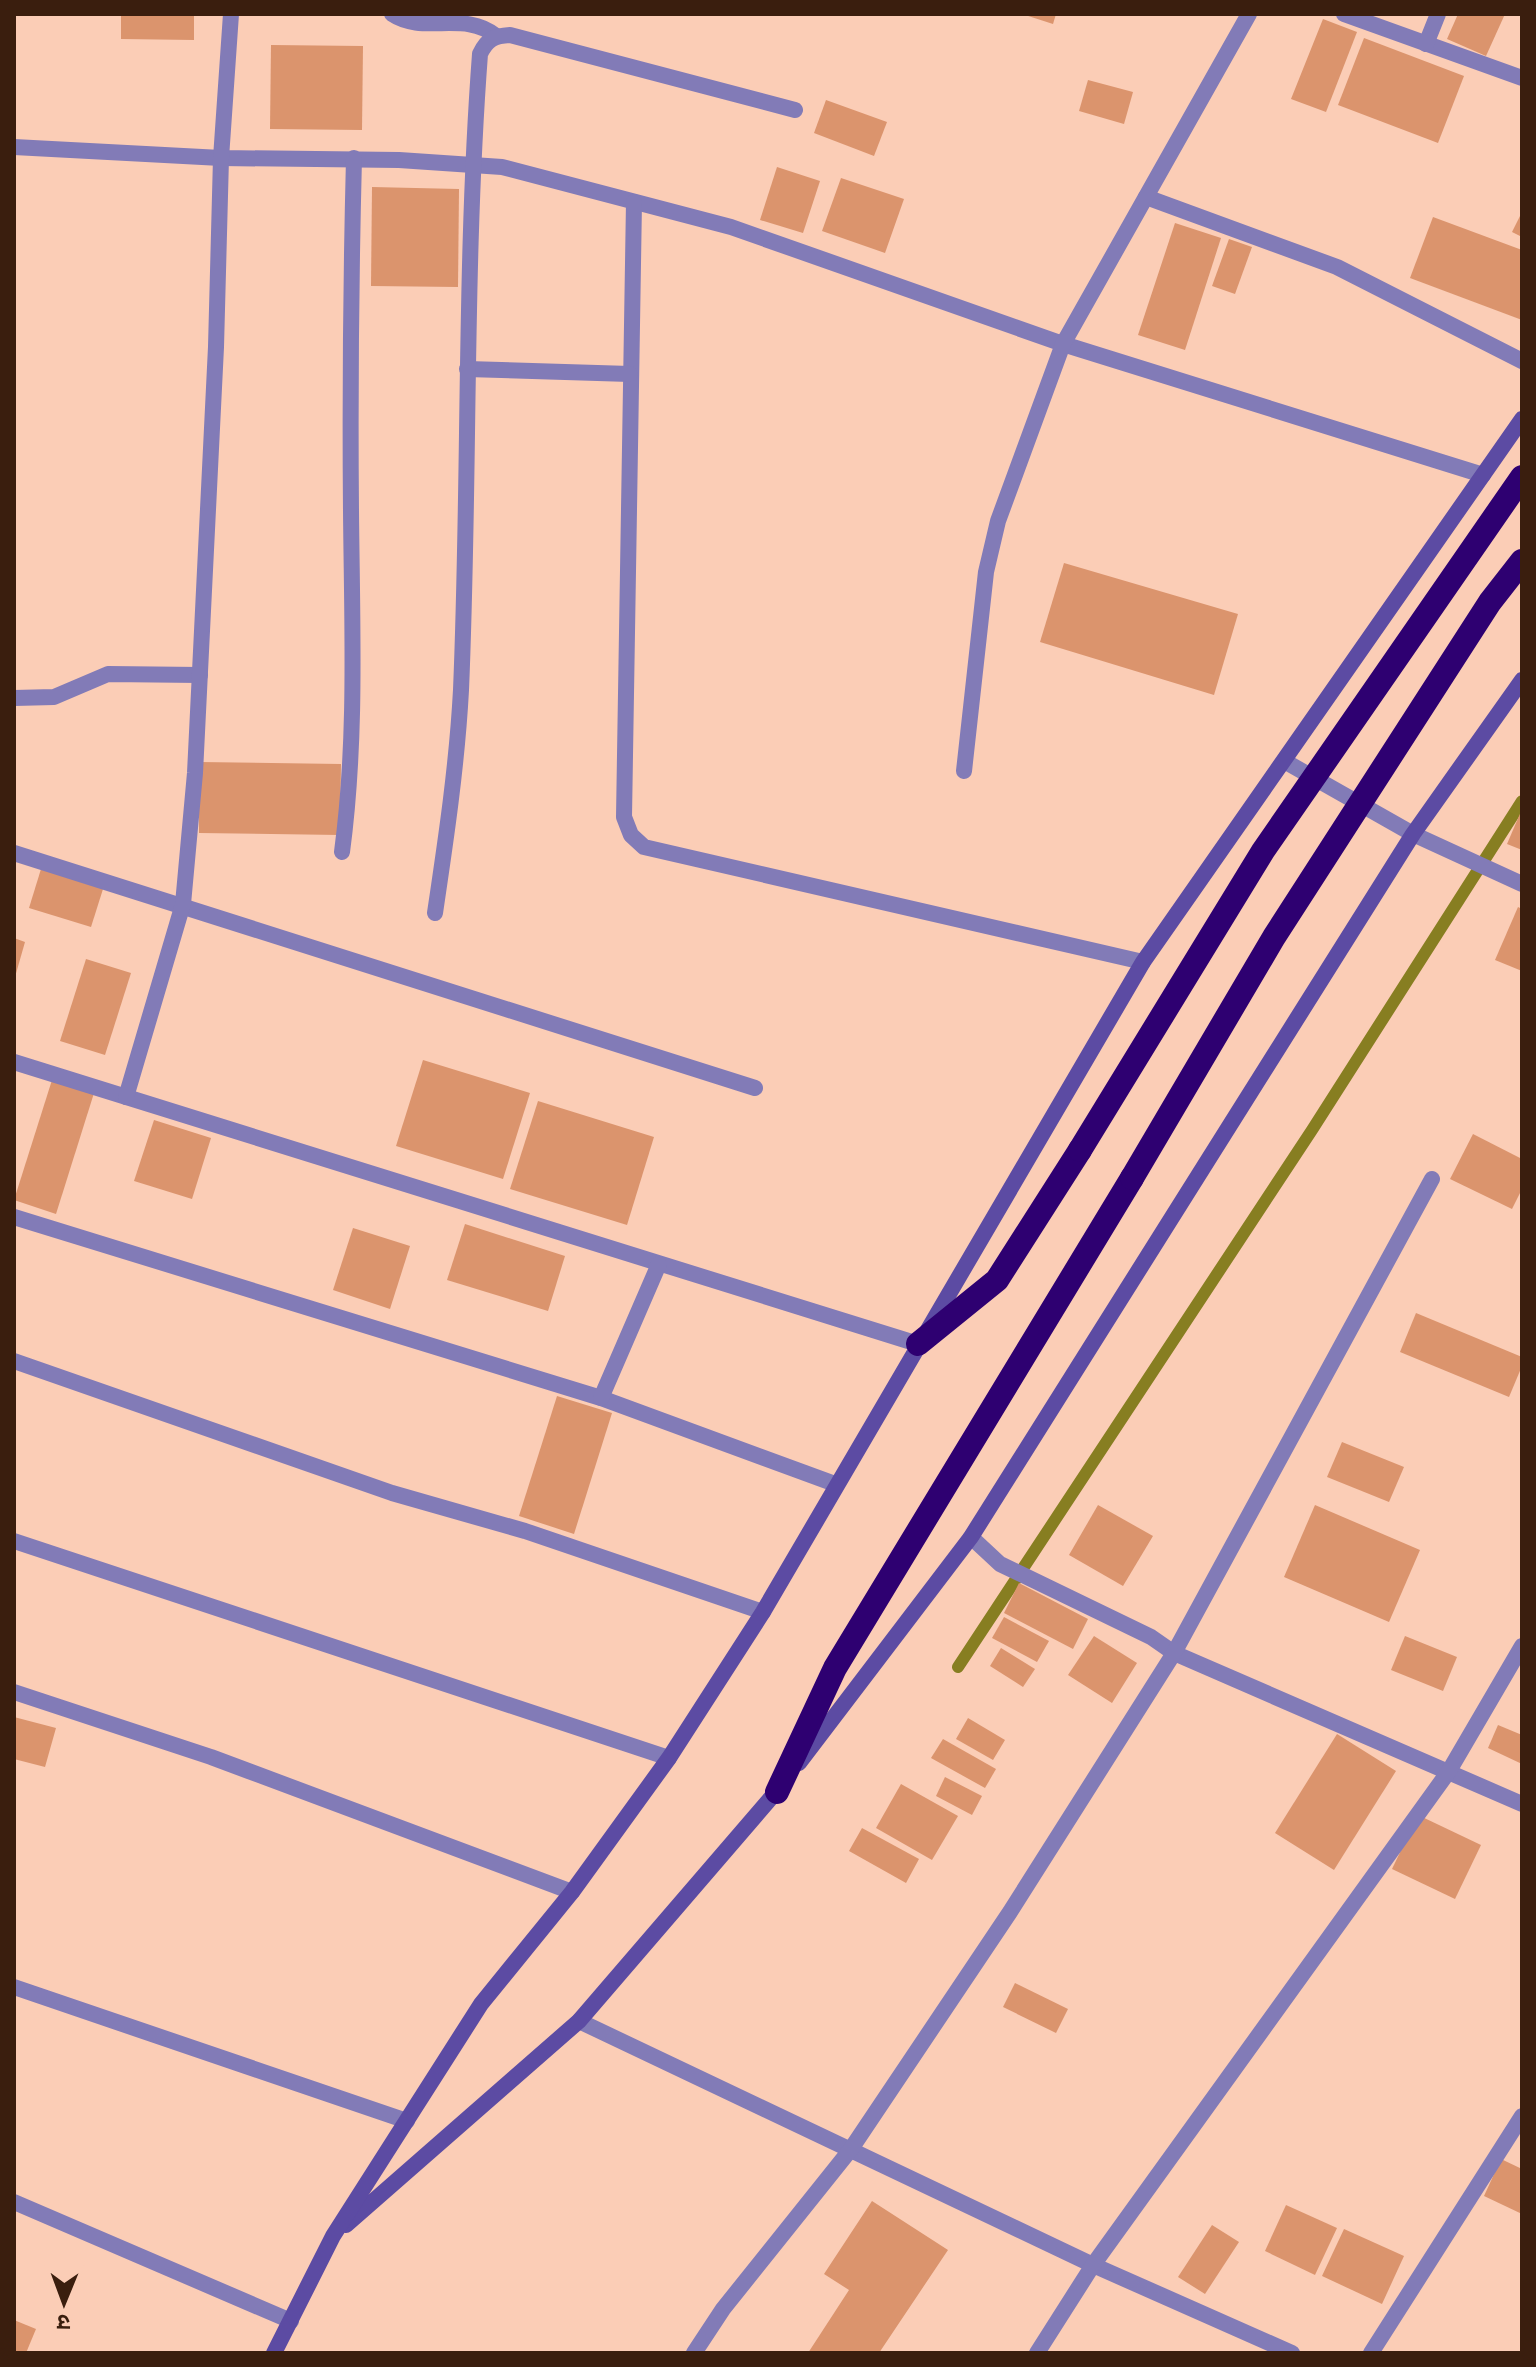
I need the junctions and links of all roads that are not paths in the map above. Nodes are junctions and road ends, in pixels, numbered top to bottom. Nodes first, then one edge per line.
1 (231, 14) edge
2 (392, 14) edge
3 (1249, 14) edge
4 (1344, 14) edge
5 (1438, 14) edge
6 (496, 36) junction
7 (1426, 44) junction
8 (1522, 78) edge
9 (795, 110) dead end
10 (14, 147) edge
11 (221, 158) junction
12 (354, 158) junction
13 (472, 164) junction
14 (1146, 197) junction
15 (634, 202) junction
16 (1063, 344) junction
17 (1522, 361) edge
18 (467, 369) junction
19 (630, 374) junction
20 (1522, 419) edge
21 (1483, 475) junction
22 (1522, 477) edge
23 (1522, 561) edge
24 (200, 675) junction
25 (1522, 680) edge
26 (14, 698) edge
27 (1286, 762) junction
28 (964, 771) dead end
29 (1413, 834) junction
30 (342, 852) dead end
31 (14, 853) edge
32 (1522, 884) edge
33 (183, 904) junction
34 (435, 913) dead end
35 (1143, 962) junction
36 (14, 1062) edge
37 (755, 1088) dead end
38 (126, 1097) junction
39 (1432, 1179) dead end
40 (14, 1217) edge
41 (659, 1264) junction
42 (918, 1344) junction
43 (14, 1361) edge
44 (601, 1398) junction
45 (835, 1484) junction
46 (971, 1537) junction
47 (14, 1541) edge
48 (763, 1612) junction
49 (1522, 1646) edge
50 (1174, 1653) junction
51 (14, 1692) edge
52 (669, 1758) junction
53 (1449, 1771) junction
54 (777, 1792) junction
55 (1522, 1804) edge
56 (572, 1892) junction
57 (14, 1987) edge
58 (579, 2021) junction
59 (1522, 2116) edge
60 (407, 2121) junction
61 (851, 2149) junction
62 (14, 2202) edge
63 (333, 2236) junction
64 (1093, 2265) junction
65 (291, 2321) junction
66 (274, 2353) edge
67 (694, 2353) edge
68 (1037, 2353) edge
69 (1292, 2353) edge
70 (1371, 2353) edge

1 - 11 street
2 - 6 street
3 - 14 street
4 - 7 street
5 - 7 street
6 - 9 street
6 - 13 street
7 - 8 street
10 - 11 street
11 - 12 street
11 - 24 street
12 - 13 street
12 - 30 street
13 - 15 street
13 - 18 street
14 - 16 street
14 - 17 street
15 - 16 street
15 - 19 street
16 - 21 street
16 - 28 street
18 - 19 street
18 - 34 street
19 - 35 street
20 - 21 street
21 - 27 street
22 - 42 highway, bridge
23 - 54 highway, bridge
24 - 26 street
24 - 33 street
25 - 29 street
27 - 29 street
27 - 35 street
29 - 32 street
29 - 46 street
31 - 33 street
33 - 37 street
33 - 38 street
35 - 42 street
36 - 38 street
38 - 41 street
39 - 50 street
40 - 44 street
41 - 42 street
41 - 44 street
42 - 45 street
43 - 48 street
44 - 45 street
45 - 48 street
46 - 50 street
46 - 54 street
47 - 52 street
48 - 52 street
49 - 53 street
50 - 53 street
50 - 61 street
51 - 56 street
52 - 56 street
53 - 55 street
53 - 64 street
54 - 58 street
56 - 60 street
57 - 60 street
58 - 61 street
58 - 63 street
59 - 70 street
60 - 63 street
61 - 64 street
61 - 67 street
62 - 65 street
63 - 65 street
64 - 68 street
64 - 69 street
65 - 66 street

